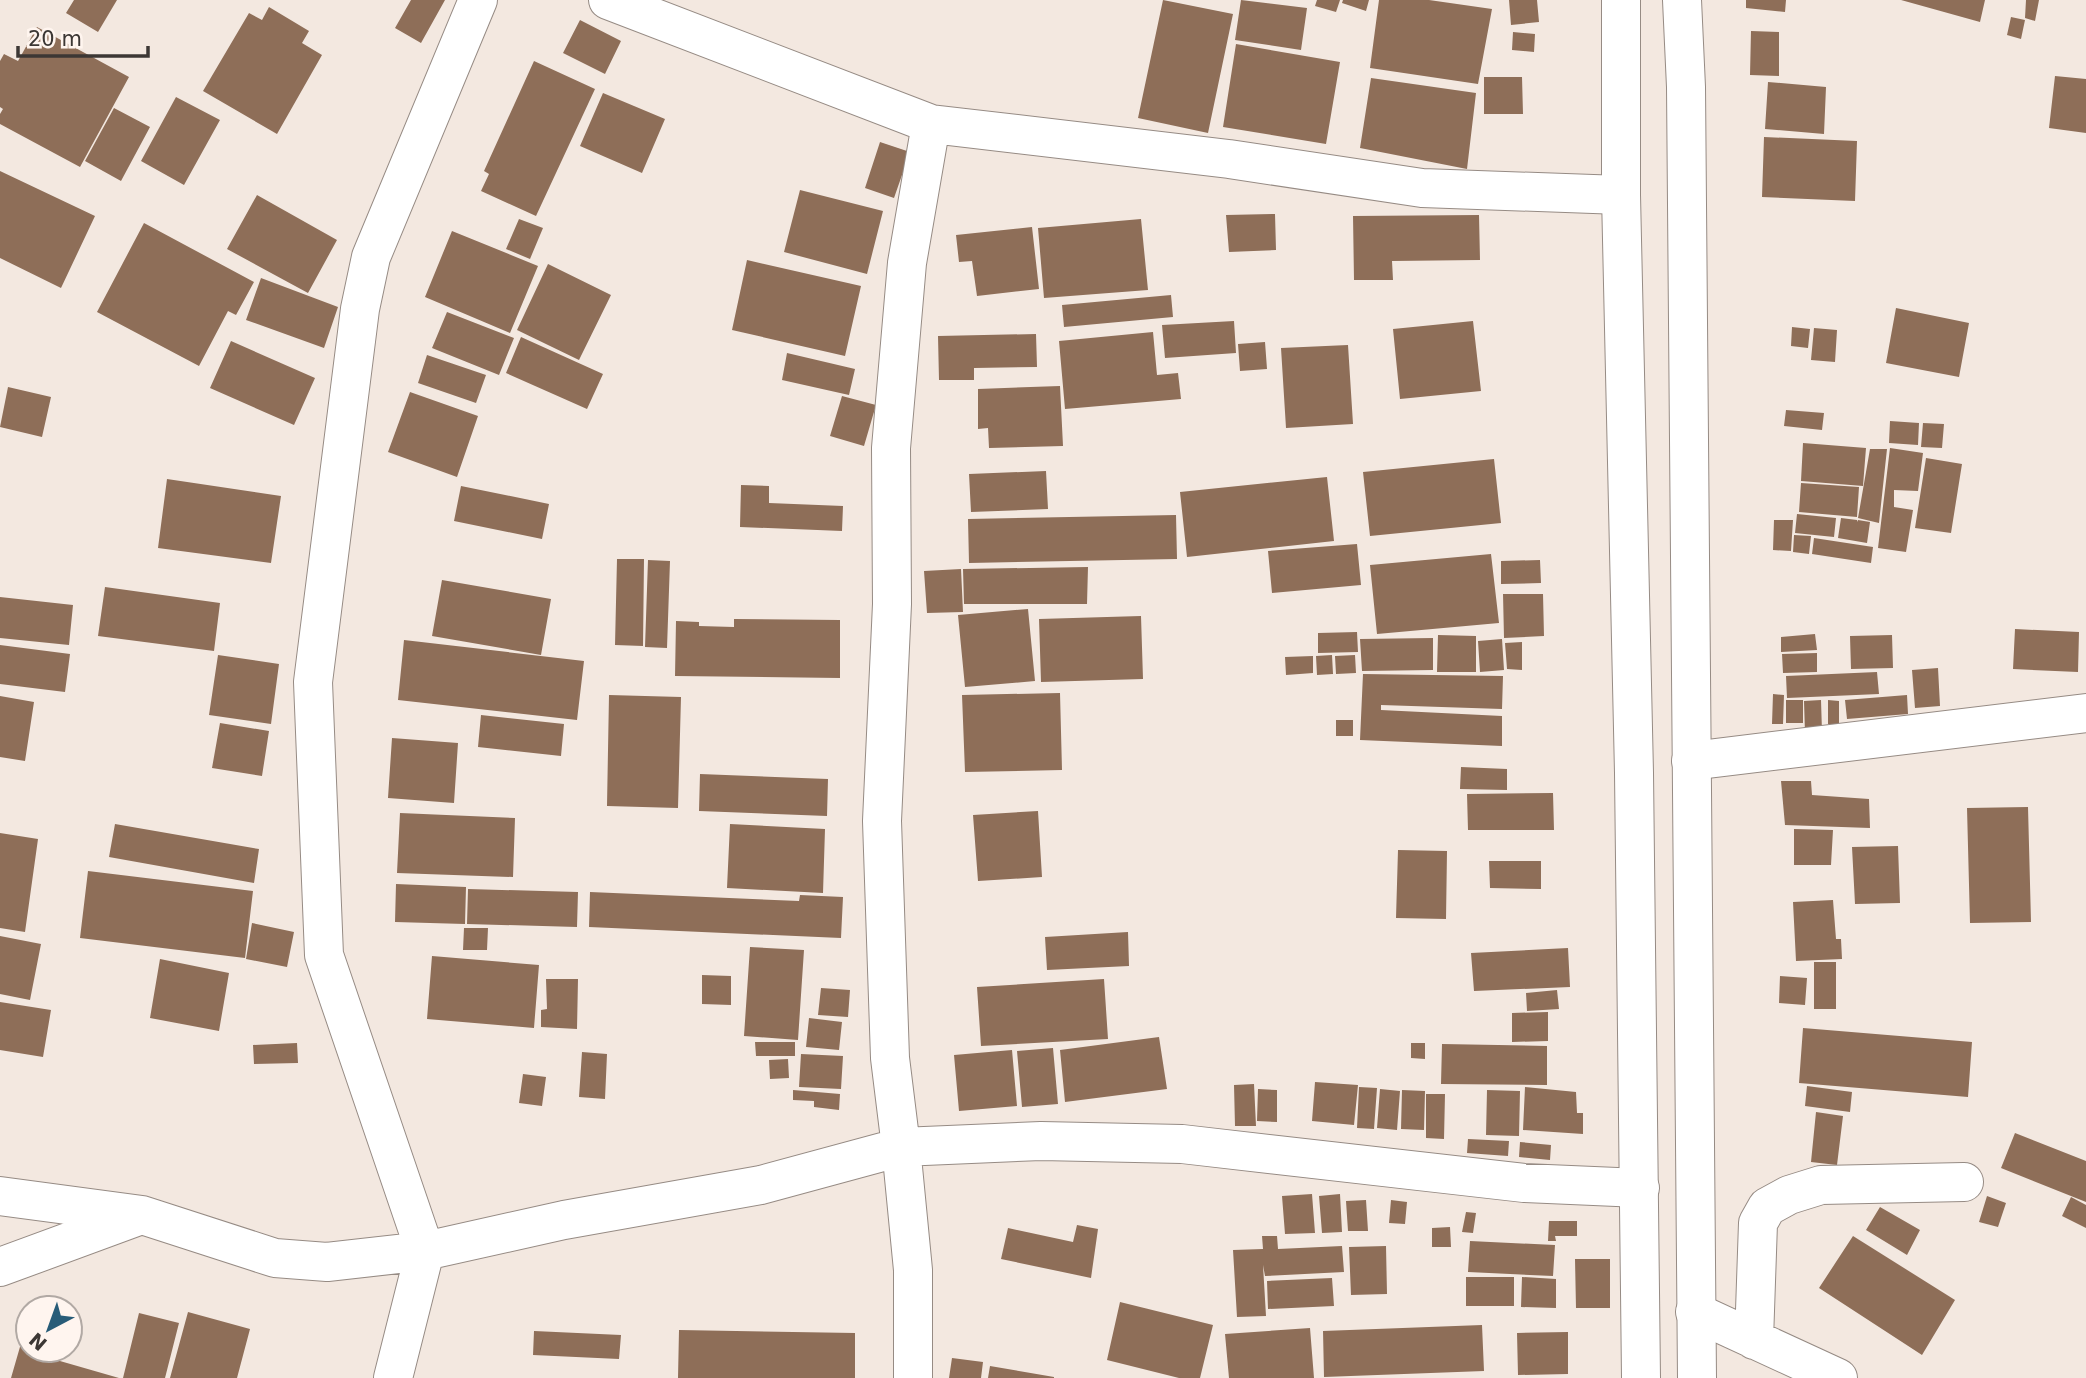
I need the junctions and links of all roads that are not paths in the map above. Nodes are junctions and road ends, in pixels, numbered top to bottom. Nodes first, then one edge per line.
1 (478, 0) edge
2 (608, 0) edge
3 (1621, 0) edge
4 (1682, 0) edge
5 (931, 124) junction
6 (1621, 195) junction
7 (2086, 713) edge
8 (1691, 761) junction
9 (901, 1147) junction
10 (1964, 1182) dead end
11 (1640, 1188) junction
12 (0, 1196) edge
13 (142, 1214) junction
14 (425, 1251) junction
15 (8, 1254) edge
16 (1695, 1311) junction
17 (1754, 1339) junction
18 (393, 1378) edge
19 (912, 1378) edge
20 (1641, 1378) edge
21 (1697, 1378) edge
22 (1838, 1378) edge

1 - 14 street
2 - 5 street
3 - 6 street
4 - 8 street
5 - 6 street
5 - 9 street
6 - 11 street
7 - 8 street
8 - 16 street
9 - 11 street
9 - 14 street
9 - 19 street
10 - 17 street
11 - 20 street
12 - 13 street
13 - 14 street
13 - 15 street
14 - 18 street
16 - 17 street
16 - 21 street
17 - 22 street

